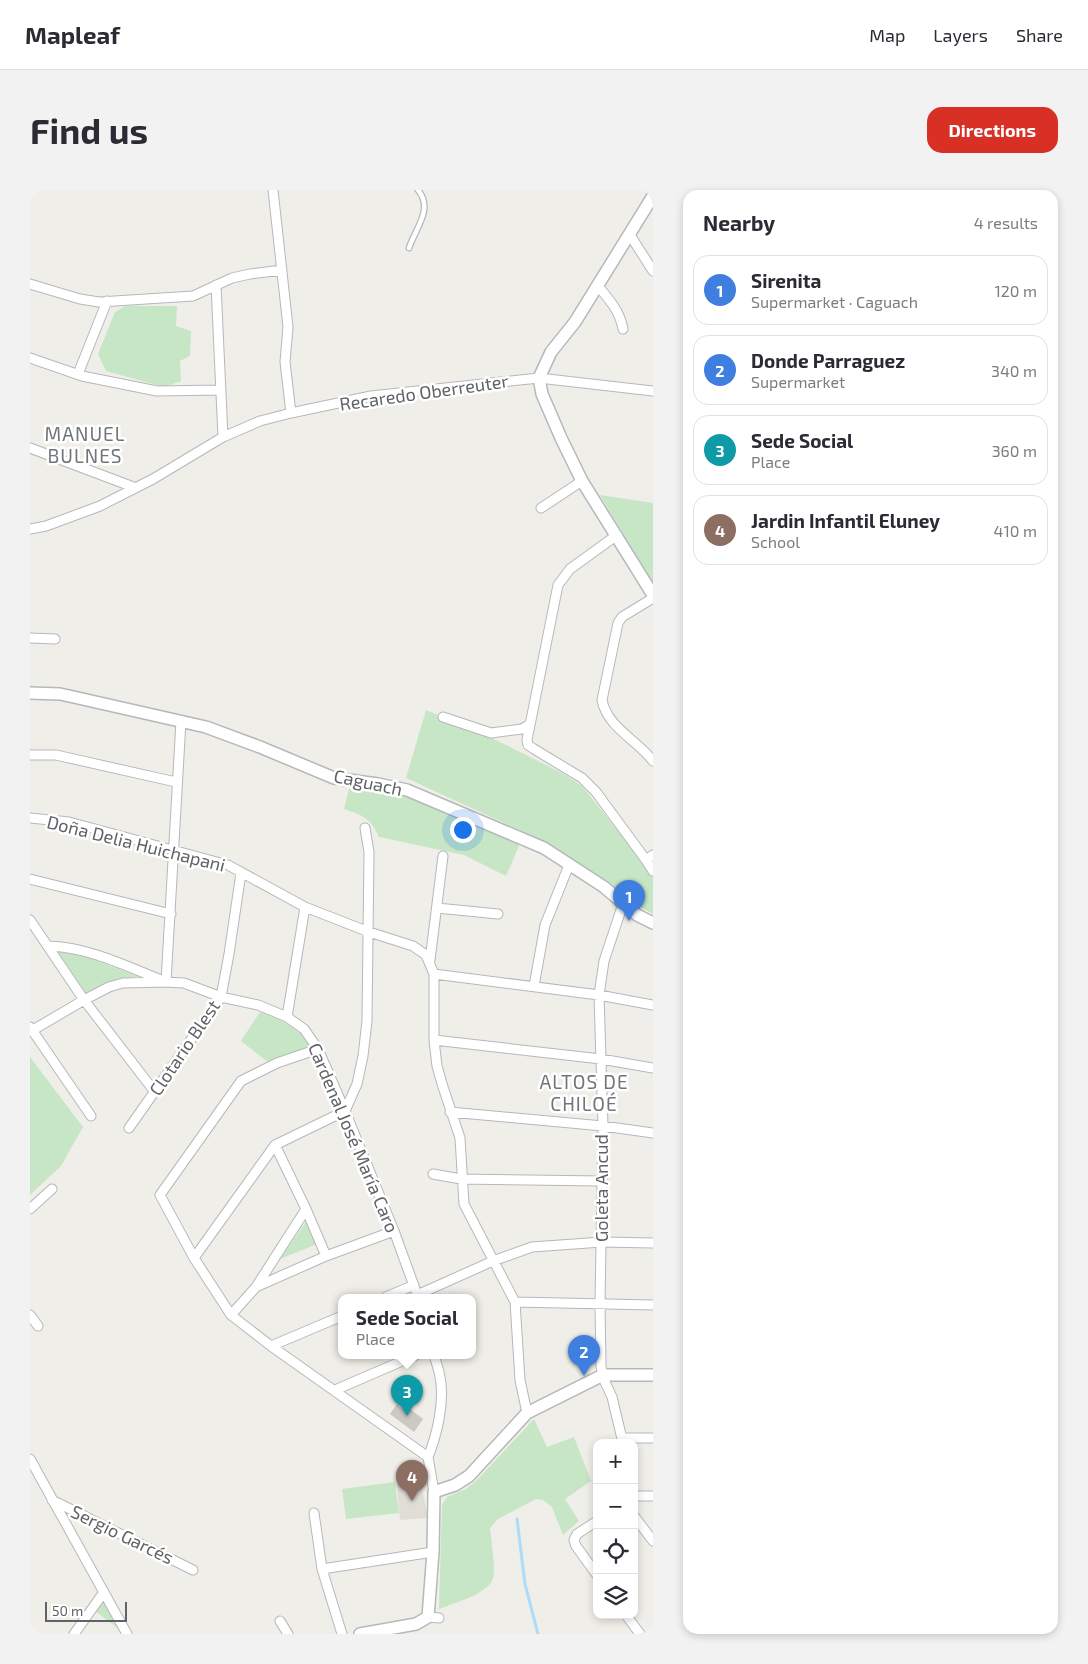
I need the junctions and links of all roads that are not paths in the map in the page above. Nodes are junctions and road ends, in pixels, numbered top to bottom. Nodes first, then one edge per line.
1 (273, 190) edge
2 (418, 190) edge
3 (653, 196) edge
4 (630, 235) junction
5 (409, 248) dead end
6 (282, 270) junction
7 (653, 271) edge
8 (30, 284) edge
9 (216, 285) junction
10 (597, 285) junction
11 (106, 302) junction
12 (623, 328) dead end
13 (30, 358) edge
14 (78, 374) junction
15 (539, 378) junction
16 (221, 390) junction
17 (653, 391) edge
18 (292, 413) junction
19 (223, 437) junction
20 (30, 448) edge
21 (582, 481) junction
22 (136, 488) junction
23 (541, 508) dead end
24 (30, 529) edge
25 (617, 535) junction
26 (653, 596) edge
27 (30, 638) edge
28 (55, 639) dead end
29 (30, 693) edge
30 (443, 717) dead end
31 (180, 721) junction
32 (530, 724) junction
33 (30, 755) edge
34 (653, 761) edge
35 (176, 782) junction
36 (30, 818) edge
37 (365, 828) dead end
38 (173, 850) junction
39 (443, 856) dead end
40 (649, 858) edge
41 (569, 865) junction
42 (653, 871) edge
43 (241, 873) junction
44 (30, 879) edge
45 (623, 904) junction
46 (305, 907) junction
47 (437, 908) junction
48 (170, 914) junction
49 (498, 914) dead end
50 (30, 920) edge
51 (653, 923) edge
52 (369, 932) junction
53 (48, 946) junction
54 (430, 960) junction
55 (434, 974) junction
56 (166, 982) junction
57 (534, 986) junction
58 (599, 994) junction
59 (221, 997) junction
60 (84, 1000) junction
61 (653, 1005) edge
62 (287, 1017) junction
63 (31, 1028) edge
64 (434, 1040) junction
65 (318, 1049) junction
66 (601, 1059) junction
67 (653, 1068) edge
68 (155, 1092) junction
69 (344, 1111) junction
70 (450, 1112) junction
71 (91, 1116) dead end
72 (602, 1126) junction
73 (129, 1128) dead end
74 (653, 1133) edge
75 (275, 1145) junction
76 (433, 1174) dead end
77 (462, 1179) junction
78 (603, 1181) junction
79 (52, 1189) dead end
80 (30, 1209) edge
81 (306, 1209) junction
82 (394, 1231) junction
83 (602, 1242) junction
84 (653, 1243) edge
85 (326, 1256) junction
86 (194, 1258) junction
87 (493, 1261) junction
88 (414, 1285) junction
89 (256, 1287) junction
90 (393, 1294) edge
91 (416, 1294) edge
92 (421, 1294) edge
93 (515, 1302) junction
94 (600, 1304) junction
95 (653, 1305) edge
96 (30, 1315) edge
97 (231, 1315) junction
98 (338, 1318) edge
99 (38, 1326) dead end
100 (271, 1346) junction
101 (407, 1359) edge
102 (435, 1359) edge
103 (603, 1375) junction
104 (653, 1375) edge
105 (334, 1390) junction
106 (526, 1413) junction
107 (653, 1438) edge
108 (622, 1439) edge
109 (638, 1440) edge
110 (428, 1457) junction
111 (30, 1459) edge
112 (434, 1492) junction
113 (638, 1496) edge
114 (653, 1496) edge
115 (52, 1500) junction
116 (314, 1513) dead end
117 (638, 1521) edge
118 (593, 1523) edge
119 (653, 1541) edge
120 (433, 1552) junction
121 (322, 1569) junction
122 (193, 1570) dead end
123 (596, 1574) edge
124 (104, 1592) junction
125 (629, 1619) edge
126 (280, 1621) dead end
127 (401, 1630) edge
128 (74, 1634) edge
129 (127, 1634) edge
130 (288, 1634) edge
131 (342, 1634) edge
132 (360, 1634) edge
133 (640, 1634) edge

1 - 6 street
2 - 5 lane
3 - 4 street
4 - 7 street
4 - 10 street
6 - 9 street
6 - 18 street
8 - 11 street
9 - 11 street
9 - 16 street
10 - 12 street
10 - 15 street
11 - 14 street
13 - 14 street
14 - 16 street
15 - 17 street, Recaredo Oberreuter
15 - 18 street, Recaredo Oberreuter
15 - 21 street
16 - 19 street
18 - 19 street, Recaredo Oberreuter
19 - 22 street, Recaredo Oberreuter
20 - 22 street
21 - 23 street
21 - 25 street
22 - 24 street, Recaredo Oberreuter
25 - 26 street
25 - 32 street
26 - 34 street
27 - 28 street
29 - 31 street, Caguach
30 - 32 street
31 - 35 street
31 - 41 street, Caguach
32 - 40 street
33 - 35 street
35 - 38 street
36 - 38 street, Doña Delia Huichapani
37 - 52 street
38 - 43 street, Doña Delia Huichapani
38 - 48 street
39 - 47 street
40 - 42 street
41 - 45 street, Caguach
41 - 57 street
43 - 46 street, Doña Delia Huichapani
43 - 59 street, Clotario Blest
44 - 48 street
45 - 51 street, Caguach
45 - 58 street, Goleta Ancud
46 - 52 street, Doña Delia Huichapani
46 - 62 street
47 - 49 street
47 - 54 street
48 - 56 street
50 - 53 street
52 - 54 street, Doña Delia Huichapani
52 - 69 street
53 - 56 street
53 - 60 street
54 - 55 street
55 - 57 street
55 - 64 street
56 - 59 street, Cardenal José María Caro
56 - 60 street, Cardenal José María Caro
57 - 58 street
58 - 61 street
58 - 66 street, Goleta Ancud
59 - 62 street, Cardenal José María Caro
59 - 68 street, Clotario Blest
60 - 63 street, Cardenal José María Caro
60 - 68 street
62 - 65 street, Cardenal José María Caro
63 - 71 street
64 - 66 street
64 - 70 street
65 - 69 street, Cardenal José María Caro
65 - 86 street
66 - 67 street
66 - 72 street, Goleta Ancud
68 - 73 street, Clotario Blest
69 - 75 street
69 - 82 street, Cardenal José María Caro
70 - 72 street
70 - 77 street
72 - 74 street
72 - 78 street, Goleta Ancud
75 - 81 street
75 - 86 street
76 - 77 street
77 - 78 street
77 - 87 street
78 - 83 street, Goleta Ancud
79 - 80 street
81 - 85 street
81 - 89 street
82 - 85 street
82 - 88 street, Cardenal José María Caro
83 - 84 street
83 - 87 street
83 - 94 street, Goleta Ancud
85 - 89 street
86 - 97 street
87 - 92 street
87 - 93 street
88 - 90 street
88 - 91 street, Cardenal José María Caro
89 - 97 street
93 - 94 street
93 - 106 street
94 - 95 street
94 - 103 street, Goleta Ancud
96 - 99 street
97 - 100 street
98 - 100 street
100 - 105 street
101 - 105 street
102 - 110 street
103 - 104 street
103 - 106 street
103 - 108 street, Goleta Ancud
105 - 110 street
106 - 112 street
107 - 109 street
110 - 112 street
111 - 115 street
112 - 120 street
113 - 114 street
115 - 122 street, Sergio Garcés
115 - 124 street
116 - 121 street
117 - 119 street
118 - 123 street
120 - 121 street
120 - 127 street
121 - 131 street
124 - 128 street
124 - 129 street
125 - 133 street
126 - 130 street
127 - 132 street

